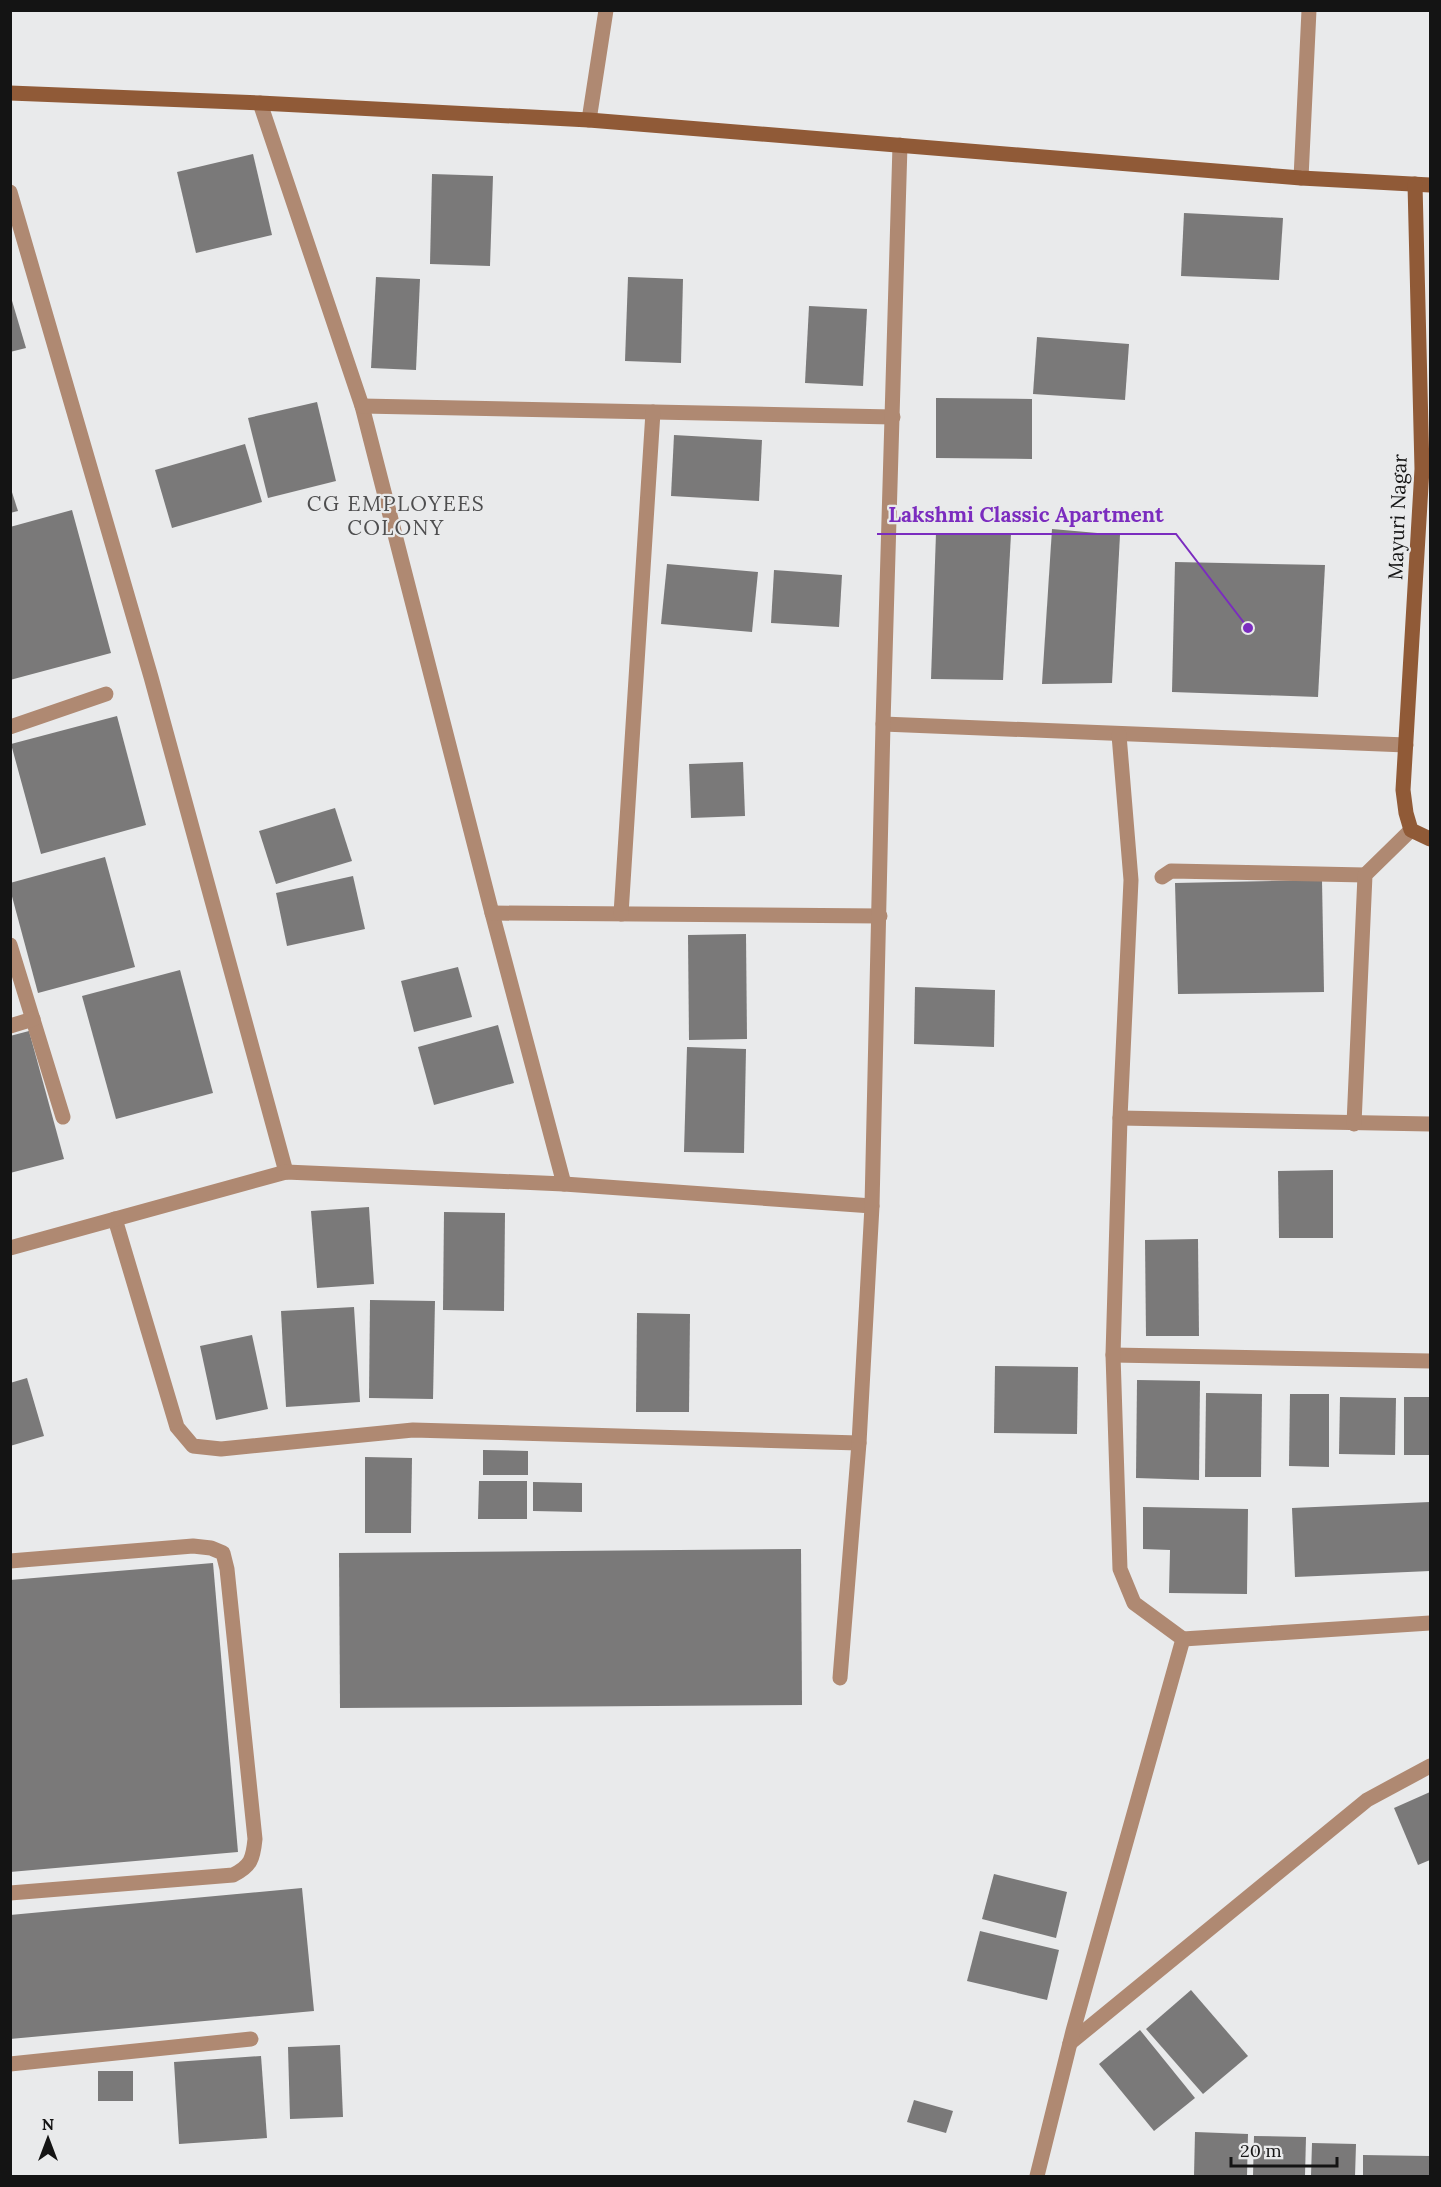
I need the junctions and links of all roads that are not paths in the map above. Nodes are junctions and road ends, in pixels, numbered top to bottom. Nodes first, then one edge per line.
1 (606, 10) edge
2 (1310, 10) edge
3 (10, 93) edge
4 (260, 103) junction
5 (589, 120) junction
6 (900, 145) junction
7 (1301, 178) junction
8 (1415, 184) junction
9 (1431, 185) edge
10 (10, 192) edge
11 (362, 406) junction
12 (652, 412) junction
13 (893, 417) junction
14 (1426, 468) edge
15 (106, 694) dead end
16 (883, 724) junction
17 (10, 727) edge
18 (1119, 735) junction
19 (1406, 745) junction
20 (1412, 830) junction
21 (1431, 839) edge
22 (1365, 875) junction
23 (1162, 877) dead end
24 (492, 913) junction
25 (621, 914) junction
26 (880, 916) junction
27 (10, 945) edge
28 (33, 1019) junction
29 (10, 1026) edge
30 (63, 1117) dead end
31 (1120, 1118) junction
32 (1354, 1124) junction
33 (1431, 1124) edge
34 (286, 1172) junction
35 (564, 1184) junction
36 (872, 1206) junction
37 (115, 1219) junction
38 (10, 1248) edge
39 (1113, 1355) junction
40 (1431, 1361) edge
41 (859, 1443) junction
42 (10, 1561) edge
43 (1431, 1623) edge
44 (1183, 1639) junction
45 (840, 1678) dead end
46 (1431, 1766) edge
47 (10, 1893) edge
48 (251, 2039) dead end
49 (1070, 2043) junction
50 (10, 2064) edge
51 (1037, 2176) edge

1 - 5 street
2 - 7 street
3 - 4 street
4 - 5 street
4 - 11 street
5 - 6 street
6 - 7 street
6 - 13 street
7 - 8 street
8 - 9 street
8 - 14 street, Mayuri Nagar
10 - 34 street
11 - 12 street
11 - 24 street
12 - 13 street
12 - 25 street
13 - 16 street
14 - 19 street, Mayuri Nagar
15 - 17 street
16 - 18 street
16 - 26 street
18 - 19 street
18 - 31 street
19 - 20 street, Mayuri Nagar
20 - 21 street
20 - 22 street
22 - 23 street
22 - 32 street
24 - 25 street
24 - 35 street
25 - 26 street
26 - 36 street
27 - 28 street
28 - 29 street
28 - 30 street
31 - 32 street
31 - 39 street
32 - 33 street
34 - 35 street
34 - 37 street
35 - 36 street
36 - 41 street
37 - 38 street
37 - 41 street
39 - 40 street
39 - 44 street
41 - 45 street
42 - 47 street
43 - 44 street
44 - 49 street
46 - 49 street
48 - 50 street
49 - 51 street

